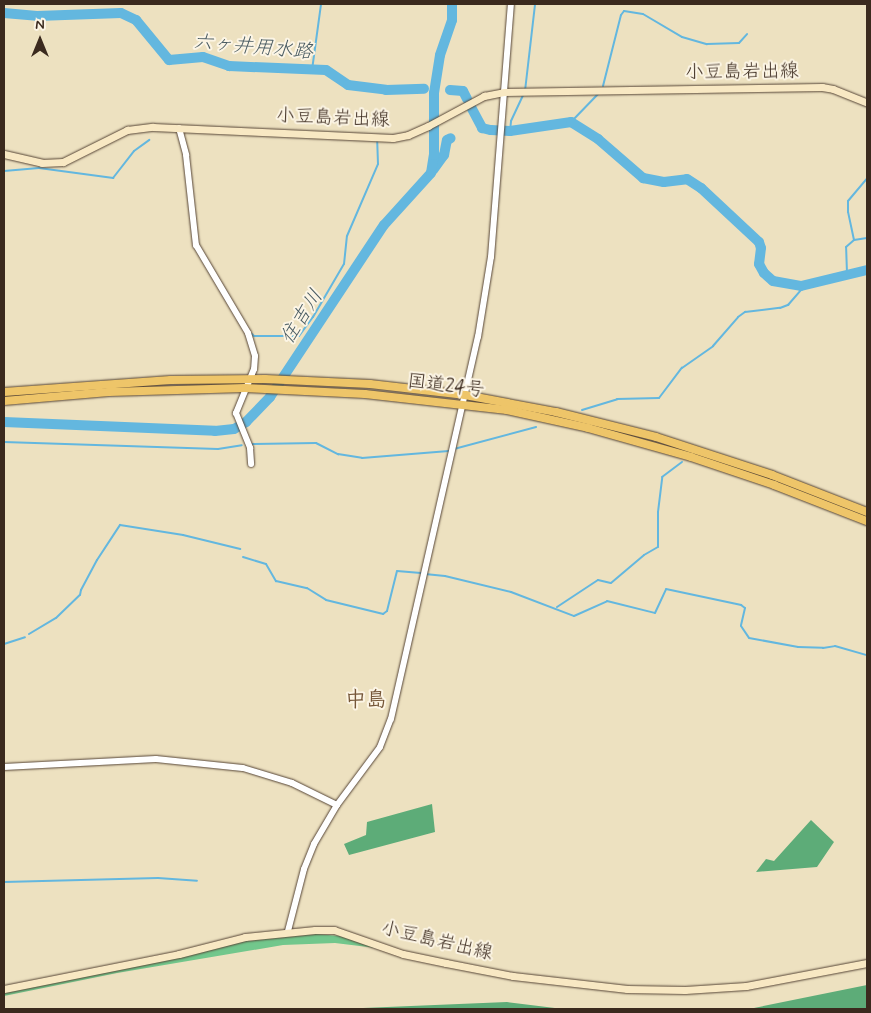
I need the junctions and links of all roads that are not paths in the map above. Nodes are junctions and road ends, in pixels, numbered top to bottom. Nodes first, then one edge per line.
1 (511, 4) edge
2 (504, 92) junction
3 (867, 103) edge
4 (179, 128) junction
5 (4, 154) edge
6 (250, 379) junction
7 (249, 388) junction
8 (4, 392) edge
9 (465, 395) junction
10 (4, 401) edge
11 (462, 404) junction
12 (251, 464) dead end
13 (867, 512) edge
14 (867, 521) edge
15 (4, 767) edge
16 (337, 806) junction
17 (288, 931) junction
18 (867, 963) edge
19 (4, 990) edge

1 - 2 street
2 - 3 main road, 小豆島岩出線
2 - 4 main road, 小豆島岩出線
2 - 9 street
4 - 5 main road, 小豆島岩出線
4 - 6 street
6 - 7 street
6 - 8 highway, 国道24号
6 - 9 highway, 国道24号
7 - 10 highway, 国道24号
7 - 11 highway, 国道24号
7 - 12 street
9 - 11 street
9 - 13 highway, 国道24号
11 - 14 highway, 国道24号
11 - 16 street
15 - 16 street
16 - 17 street
17 - 18 main road, 小豆島岩出線
17 - 19 main road, 小豆島岩出線

